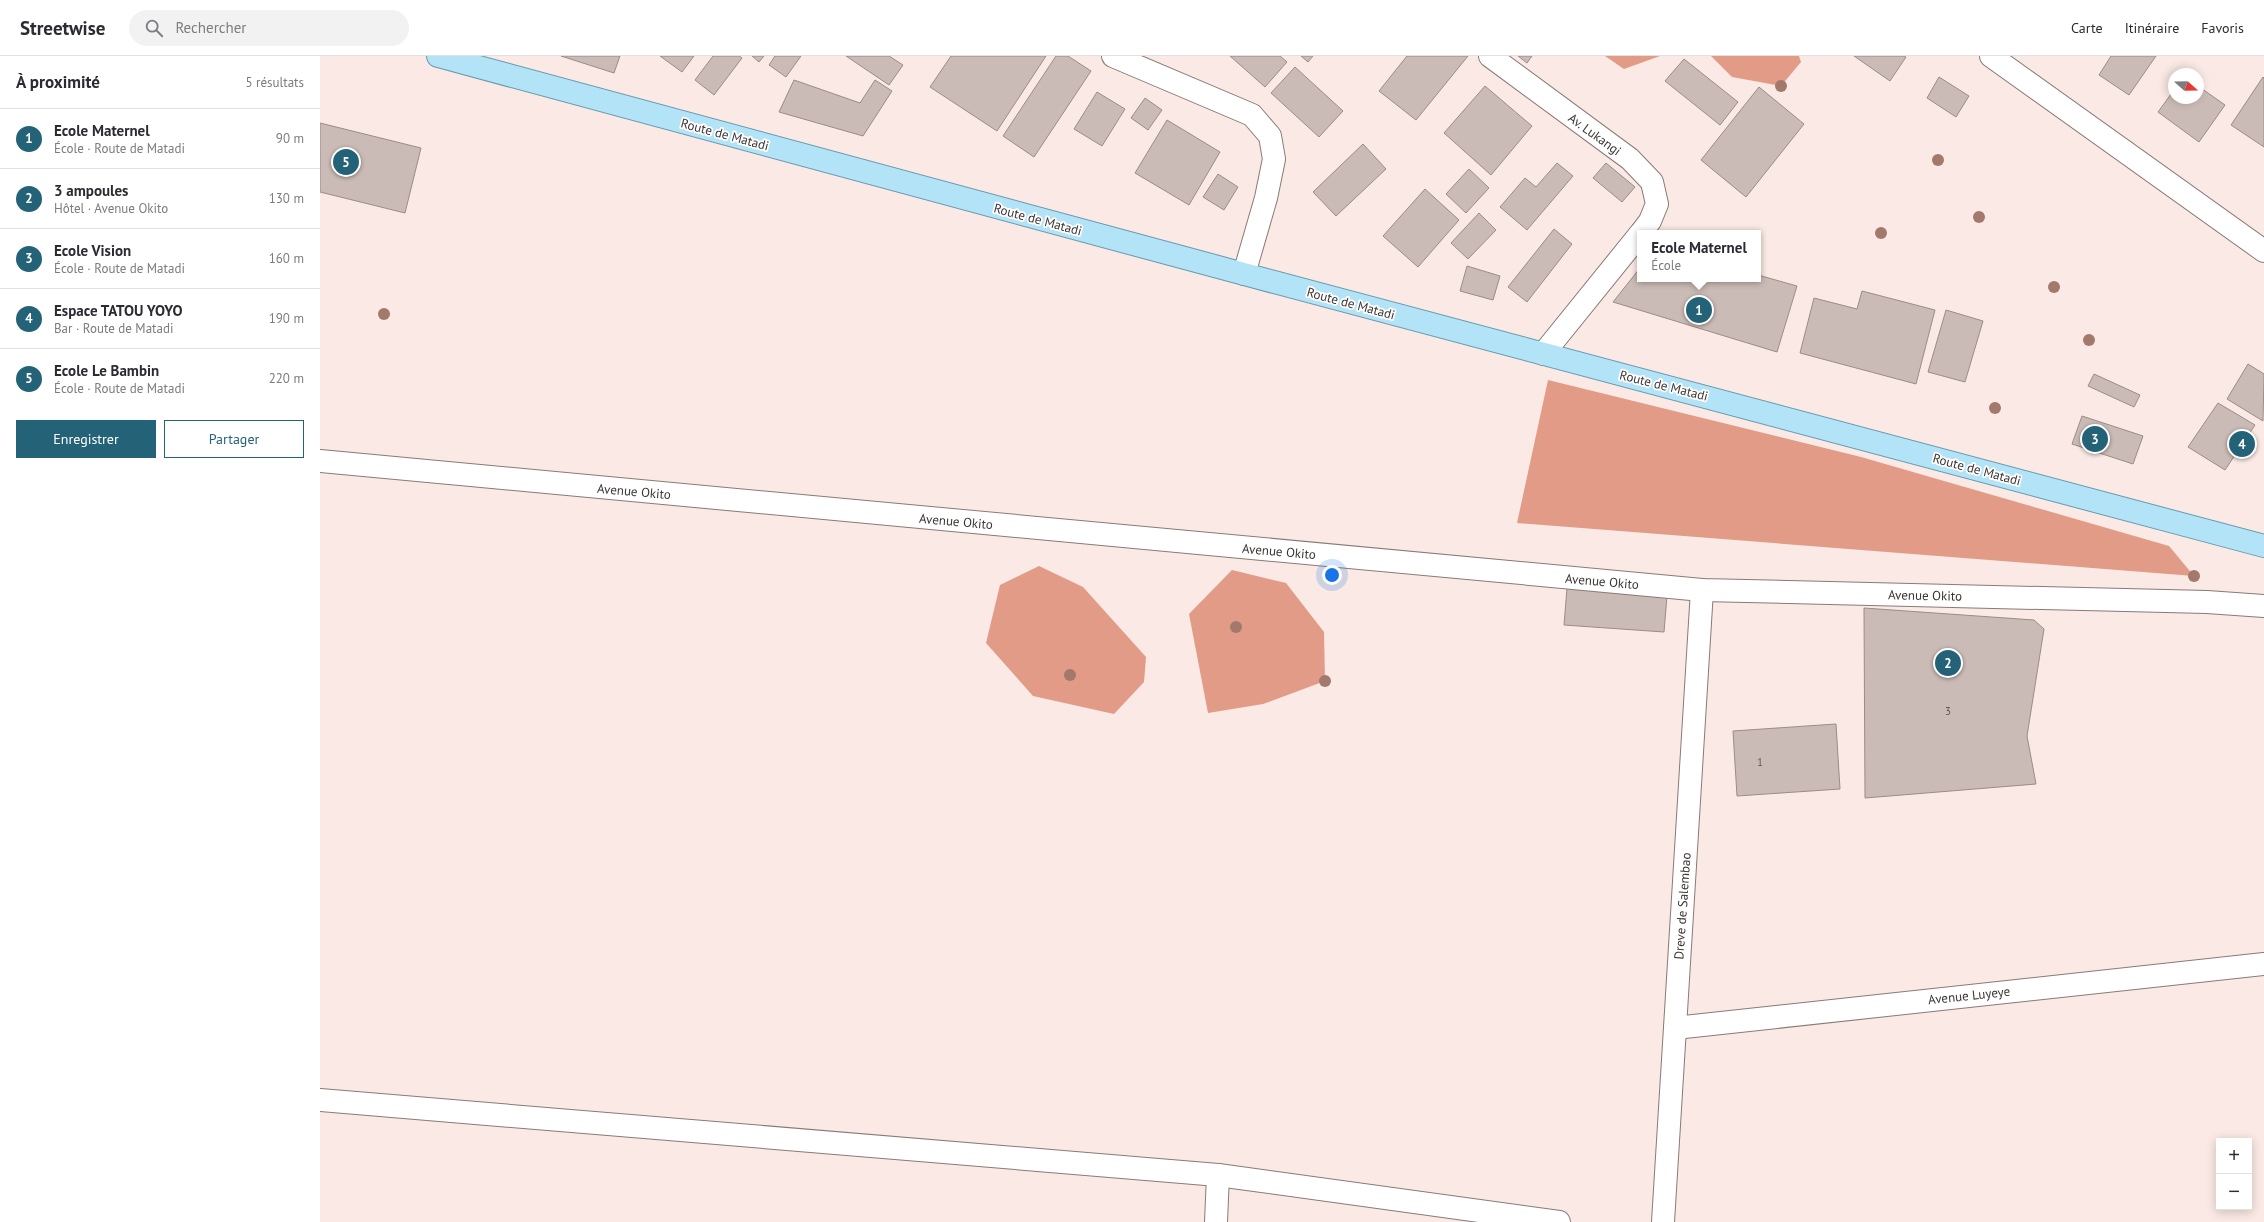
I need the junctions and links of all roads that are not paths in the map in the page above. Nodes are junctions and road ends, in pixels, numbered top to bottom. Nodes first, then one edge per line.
1 (1113, 56) edge
2 (1490, 56) edge
3 (1991, 56) edge
4 (448, 57) edge
5 (1643, 230) edge
6 (1637, 238) edge
7 (2264, 251) edge
8 (1244, 274) junction
9 (1543, 354) junction
10 (320, 462) edge
11 (2264, 546) edge
12 (1702, 590) junction
13 (2264, 606) edge
14 (2264, 964) edge
15 (1675, 1028) junction
16 (320, 1100) edge
17 (1218, 1175) junction
18 (1216, 1222) edge
19 (1559, 1222) edge
20 (1663, 1222) edge

1 - 8 street
2 - 5 street, Av. Lukangi
3 - 7 street
4 - 8 main road, Route de Matadi
6 - 9 street, Av. Lukangi
8 - 9 main road, Route de Matadi
9 - 11 main road, Route de Matadi
10 - 12 street, Avenue Okito
12 - 13 street, Avenue Okito
12 - 15 street, Dreve de Salembao
14 - 15 street, Avenue Luyeye
15 - 20 street, Dreve de Salembao
16 - 17 street
17 - 18 street
17 - 19 street

